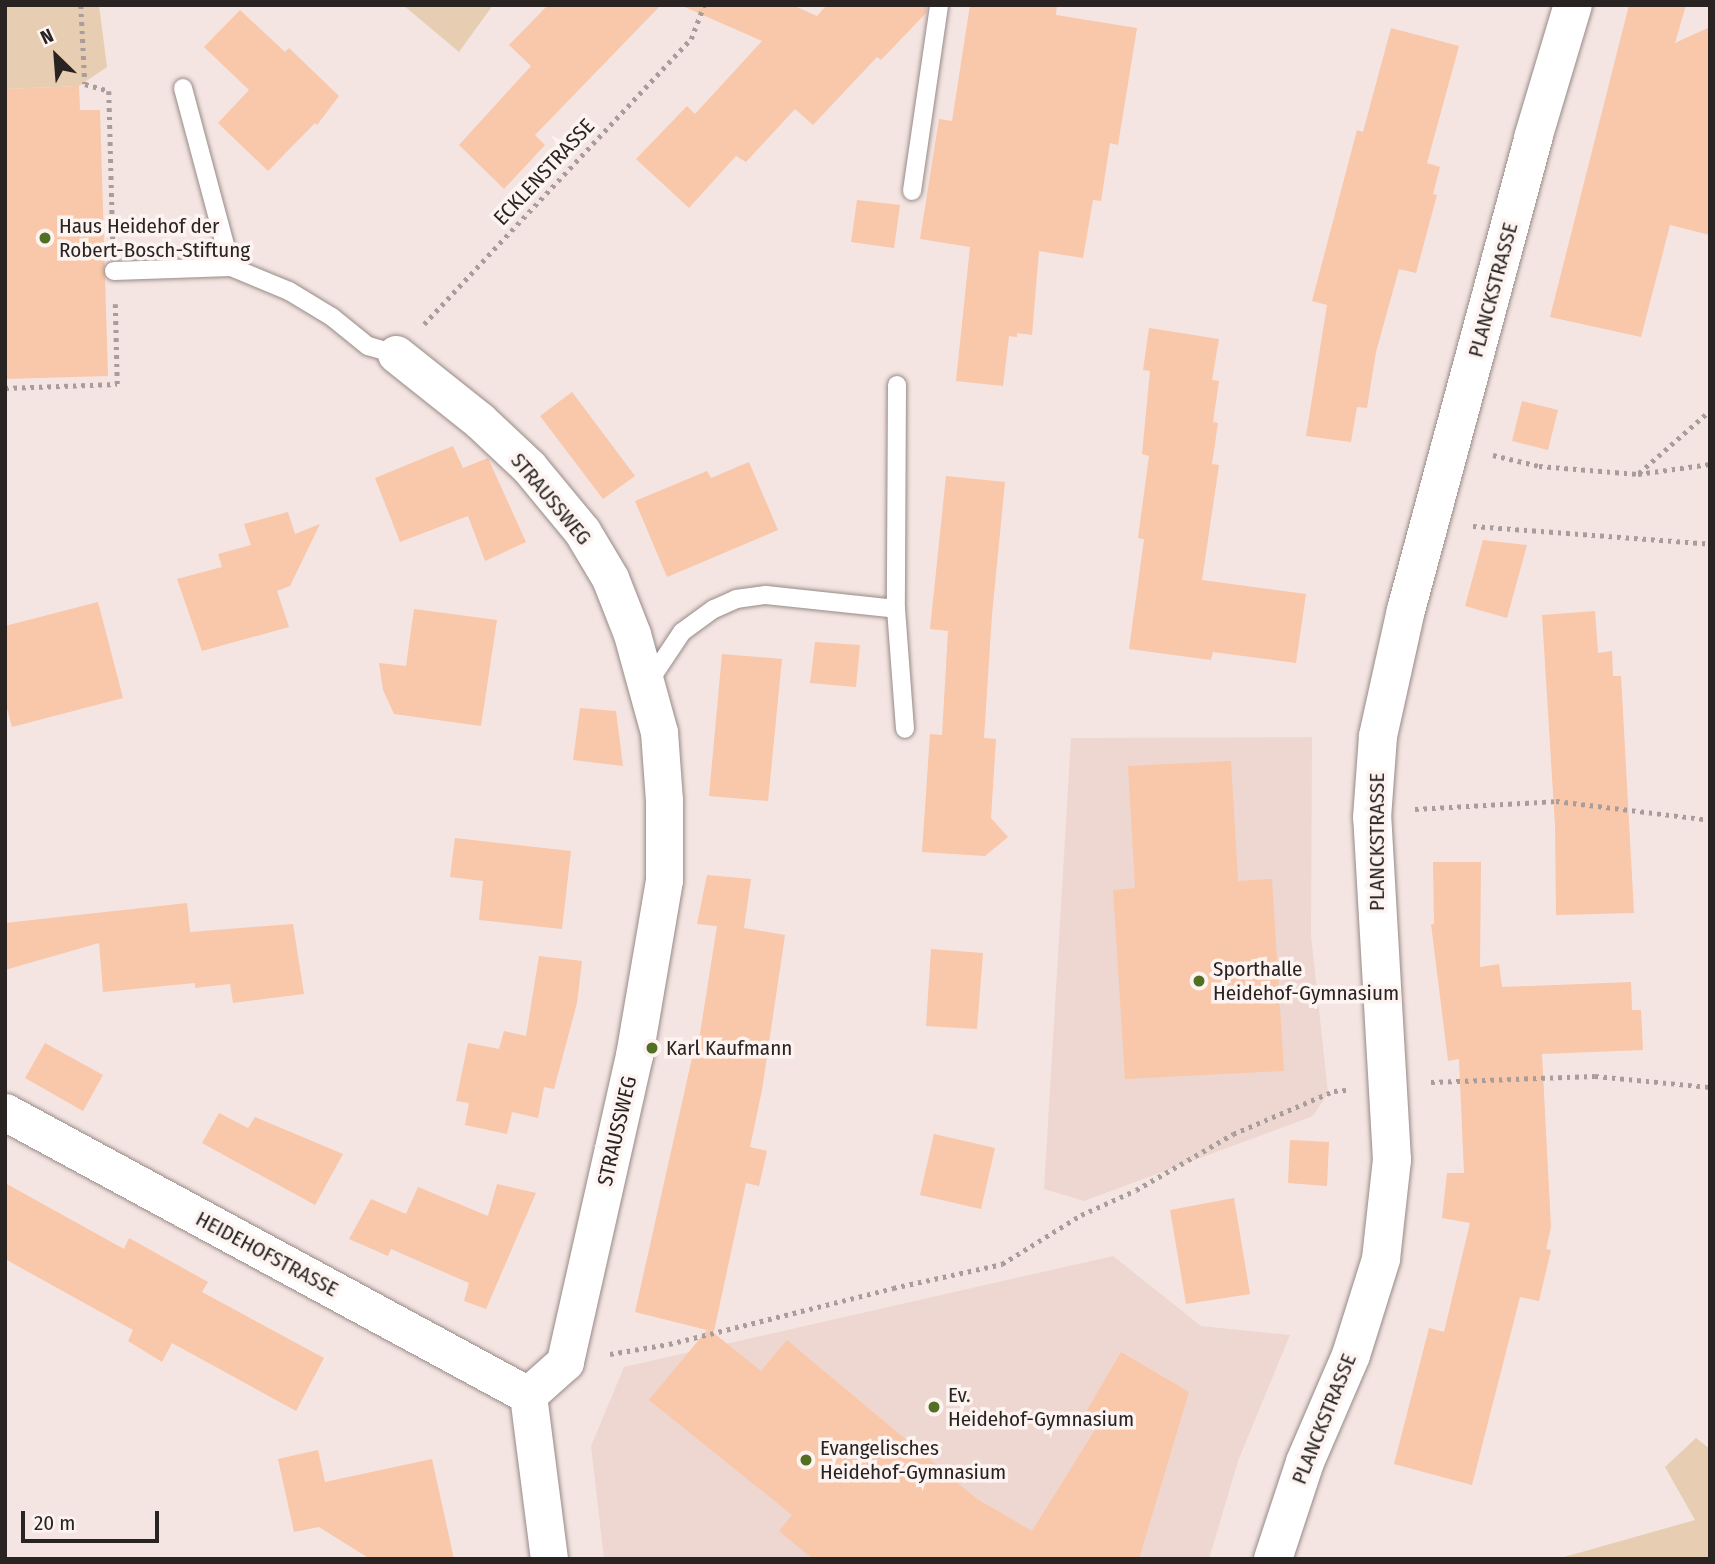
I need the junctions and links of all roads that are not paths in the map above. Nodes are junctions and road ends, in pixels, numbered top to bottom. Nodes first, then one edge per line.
1 (939, 5) edge
2 (1573, 5) edge
3 (183, 88) dead end
4 (912, 191) dead end
5 (230, 267) junction
6 (114, 271) road end
7 (396, 354) joint
8 (897, 386) dead end
9 (896, 609) junction
10 (646, 686) junction
11 (905, 729) dead end
12 (5, 1112) edge
13 (528, 1395) junction
14 (549, 1559) edge
15 (1273, 1559) edge

1 - 4 lane
2 - 15 main road, PLANCKSTRASSE
3 - 5 lane
5 - 6 lane
5 - 7 lane
7 - 10 street, STRAUSSWEG
8 - 9 lane
9 - 10 lane
9 - 11 lane
10 - 13 street, STRAUSSWEG
12 - 13 street, HEIDEHOFSTRASSE
13 - 14 street

